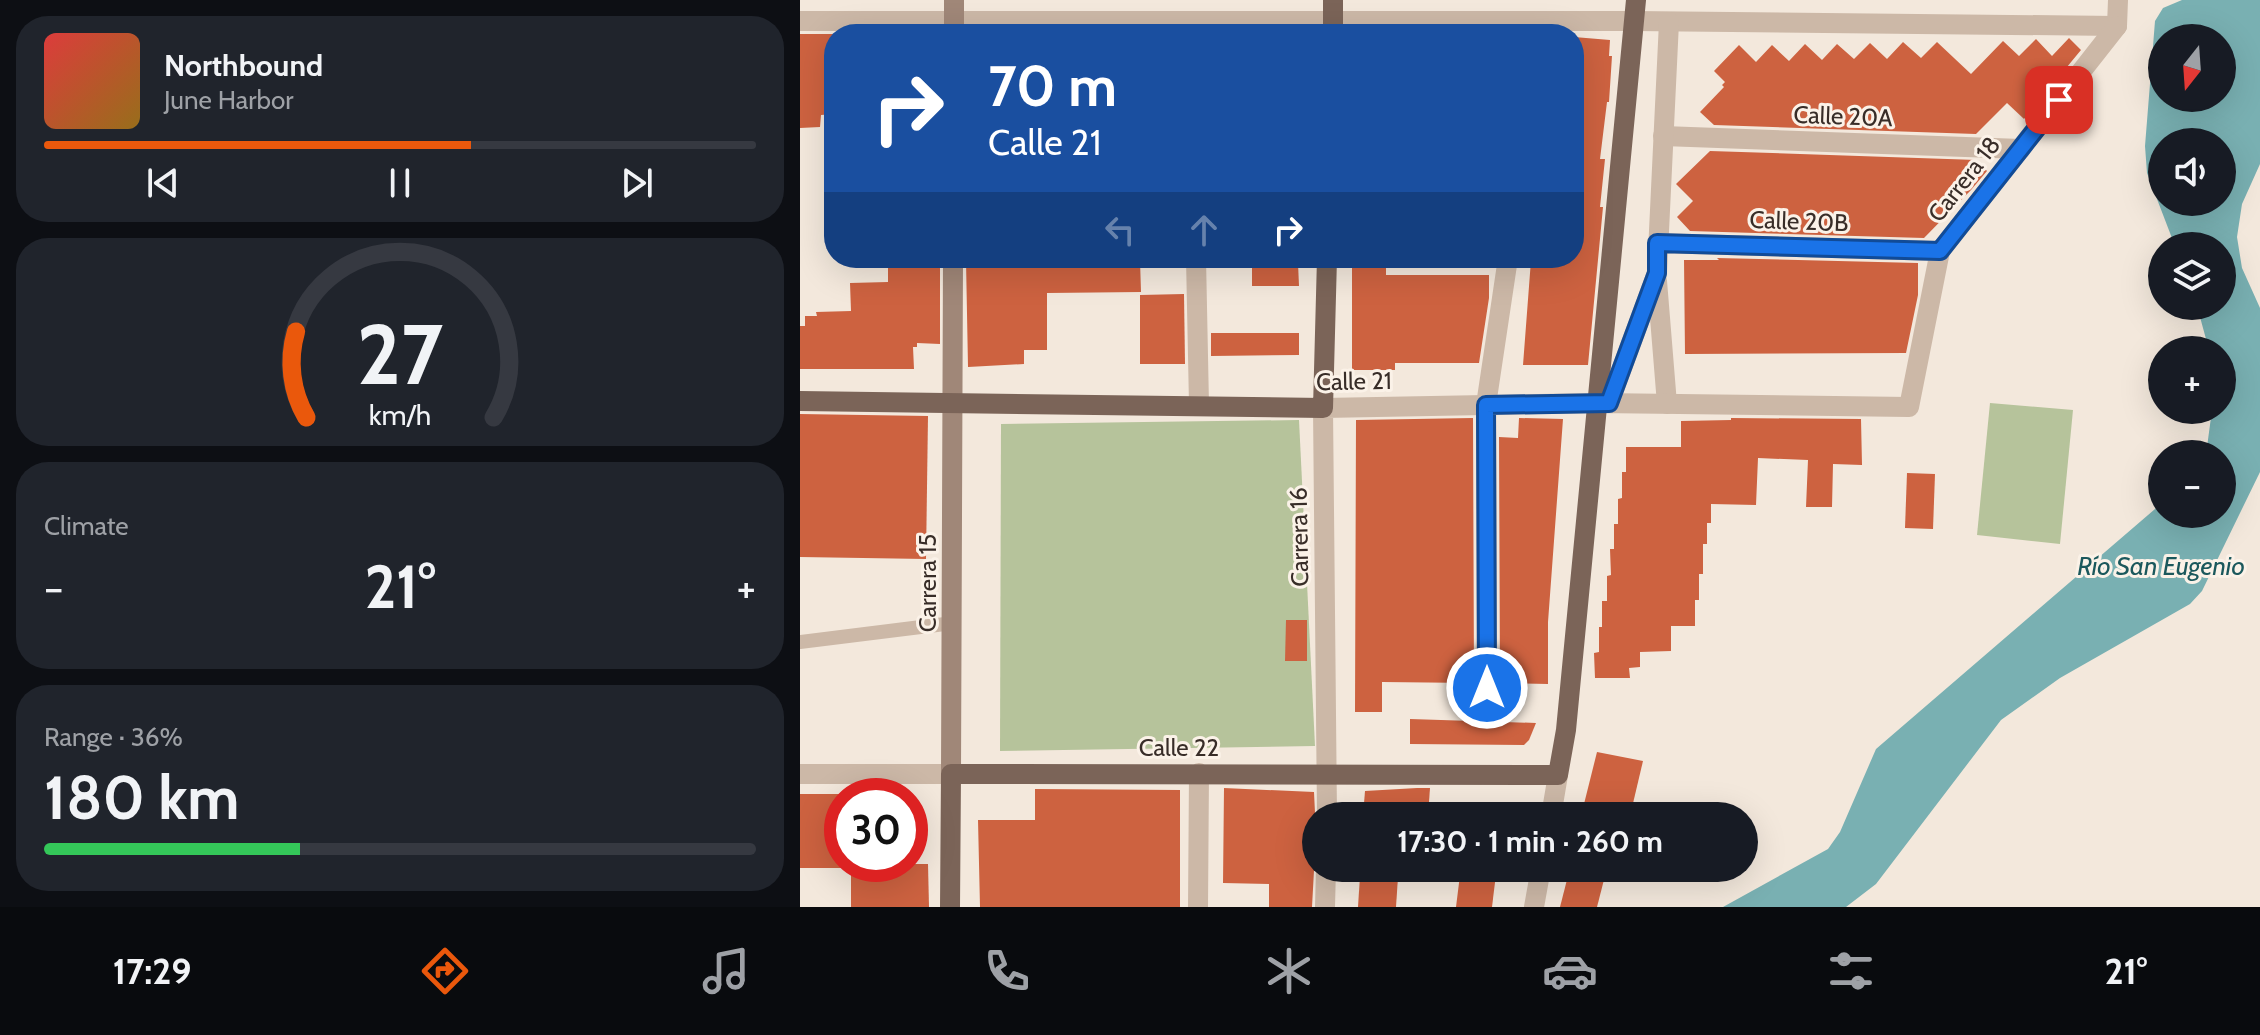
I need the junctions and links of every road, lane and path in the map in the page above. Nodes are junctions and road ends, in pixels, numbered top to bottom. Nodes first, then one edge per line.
1 (1333, 0) edge
2 (2118, 0) edge
3 (1635, 10) edge
4 (954, 18) edge
5 (800, 21) edge
6 (1669, 22) junction
7 (1097, 24) edge
8 (1333, 24) edge
9 (1400, 24) edge
10 (2117, 26) junction
11 (1663, 136) junction
12 (2021, 149) junction
13 (1657, 243) junction
14 (1940, 251) junction
15 (953, 268) edge
16 (1196, 268) edge
17 (1327, 268) edge
18 (1507, 268) edge
19 (1657, 273) junction
20 (800, 401) edge
21 (953, 402) junction
22 (1604, 403) junction
23 (1667, 404) junction
24 (1199, 405) junction
25 (1486, 405) junction
26 (1323, 408) junction
27 (953, 623) junction
28 (800, 642) edge
29 (1487, 688) dead end
30 (1199, 773) junction
31 (800, 774) edge
32 (951, 774) junction
33 (1328, 774) junction
34 (1558, 775) junction
35 (1327, 802) edge
36 (1553, 802) edge
37 (1326, 882) edge
38 (1538, 882) edge
39 (950, 907) edge
40 (1198, 907) edge
41 (1325, 907) edge
42 (1534, 907) edge

1 - 8 main road
2 - 10 street
3 - 6 street
3 - 9 street
3 - 22 main road
4 - 5 street
4 - 7 street
6 - 10 street
6 - 11 street
10 - 12 street, Carrera 18
11 - 12 street, Calle 20A
11 - 13 street
12 - 14 street, Carrera 18
13 - 14 street, Calle 20B
13 - 19 street
14 - 23 street, Calle 21
15 - 21 main road, Carrera 15
16 - 24 street
17 - 26 main road, Carrera 16
18 - 25 street
19 - 22 street
19 - 23 street
20 - 21 main road, Calle 21
21 - 24 main road, Calle 21
21 - 27 main road, Carrera 15
22 - 23 street, Calle 21
22 - 25 street, Calle 21
22 - 34 main road
24 - 26 main road, Calle 21
25 - 26 street, Calle 21
25 - 29 street
26 - 33 street, Carrera 16
27 - 28 lane
27 - 32 main road, Carrera 15
30 - 32 main road, Calle 22
30 - 33 main road, Calle 22
30 - 40 street
31 - 32 street, Calle 22
32 - 39 main road, Carrera 15
33 - 34 main road, Calle 22
33 - 35 street, Carrera 16
34 - 36 street
37 - 41 street
38 - 42 street

